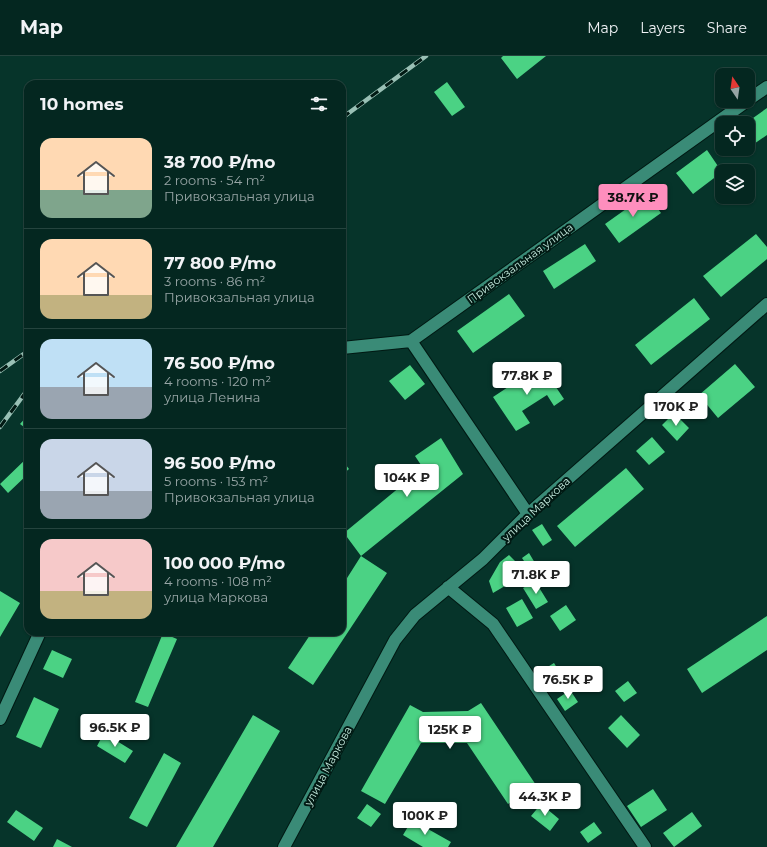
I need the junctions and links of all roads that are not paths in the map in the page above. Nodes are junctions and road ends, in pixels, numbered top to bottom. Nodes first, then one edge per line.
1 (767, 87) edge
2 (755, 95) edge
3 (737, 108) edge
4 (767, 304) edge
5 (411, 341) junction
6 (346, 348) edge
7 (528, 514) junction
8 (448, 586) junction
9 (38, 636) edge
10 (0, 719) edge
11 (284, 847) edge
12 (645, 847) edge

1 - 2 street, Привокзальная улица
3 - 5 street, Привокзальная улица
4 - 7 street, улица Маркова
5 - 6 street, Привокзальная улица
5 - 7 street
7 - 8 street, улица Маркова
8 - 11 street, улица Маркова
8 - 12 street
9 - 10 street

